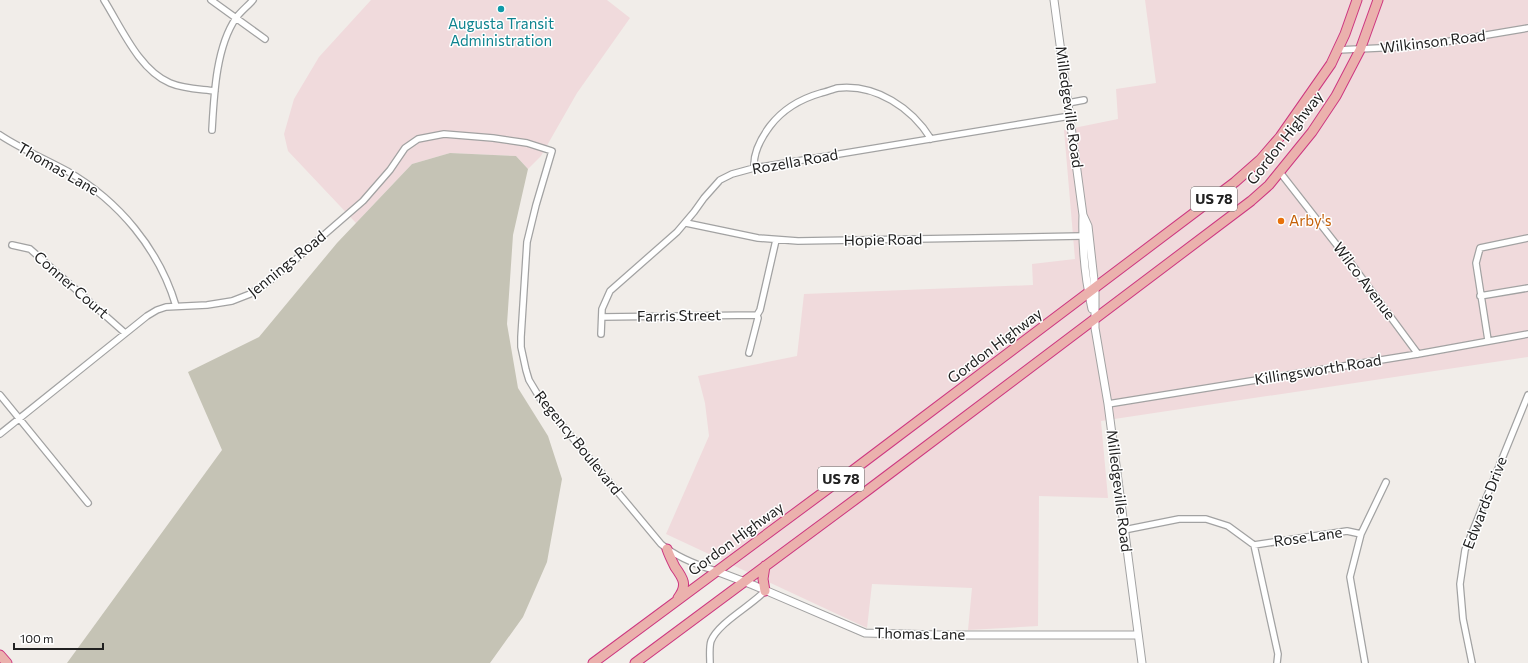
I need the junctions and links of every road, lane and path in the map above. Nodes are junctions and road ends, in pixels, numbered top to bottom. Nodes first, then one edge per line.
1 (104, 0) edge
2 (211, 0) edge
3 (254, 0) edge
4 (1054, 0) edge
5 (1358, 0) edge
6 (1378, 0) edge
7 (236, 18) junction
8 (1528, 28) edge
9 (265, 39) dead end
10 (1338, 50) junction
11 (1360, 50) junction
12 (215, 91) junction
13 (1084, 100) dead end
14 (1068, 103) junction
15 (1070, 116) junction
16 (212, 130) dead end
17 (0, 135) edge
18 (931, 138) junction
19 (552, 151) joint
20 (754, 168) junction
21 (1279, 171) junction
22 (1083, 215) junction
23 (686, 223) junction
24 (1082, 236) junction
25 (1528, 238) edge
26 (776, 240) junction
27 (12, 245) dead end
28 (1528, 288) edge
29 (1092, 291) junction
30 (1480, 296) junction
31 (176, 306) junction
32 (757, 315) junction
33 (602, 317) junction
34 (1094, 320) junction
35 (125, 333) junction
36 (601, 334) dead end
37 (1528, 334) edge
38 (1488, 340) junction
39 (750, 353) dead end
40 (1418, 354) junction
41 (0, 395) edge
42 (1528, 395) edge
43 (1108, 404) junction
44 (19, 419) junction
45 (0, 434) edge
46 (1386, 482) dead end
47 (88, 504) dead end
48 (1124, 530) junction
49 (1361, 534) junction
50 (1254, 545) junction
51 (667, 549) junction
52 (765, 566) junction
53 (716, 572) junction
54 (744, 582) junction
55 (765, 591) junction
56 (673, 603) junction
57 (1137, 635) junction
58 (0, 655) edge
59 (7, 663) edge
60 (593, 663) edge
61 (635, 663) edge
62 (710, 663) edge
63 (1142, 663) edge
64 (1277, 663) edge
65 (1365, 663) edge
66 (1472, 663) edge

1 - 12 street
2 - 7 street
3 - 7 street
4 - 14 street, Milledgeville Road
5 - 10 highway, Gordon Highway / US 78
6 - 11 highway, Gordon Highway / US 78
7 - 9 street
7 - 12 street
8 - 11 street, Wilkinson Road
10 - 11 street, Wilkinson Road
10 - 29 highway, Gordon Highway / US 78
11 - 21 highway, Gordon Highway / US 78
12 - 16 street
13 - 14 street
14 - 15 street, Milledgeville Road
15 - 18 street, Rozella Road
15 - 22 street, Milledgeville Road
17 - 31 street, Thomas Lane
18 - 20 street, Rozella Road
18 - 20 street
19 - 31 street, Jennings Road
19 - 51 street, Regency Boulevard
20 - 23 street, Rozella Road
21 - 34 highway, Gordon Highway / US 78
21 - 40 street, Wilco Avenue
22 - 24 street, Milledgeville Road
22 - 29 street, Milledgeville Road
23 - 26 street, Hopie Road
23 - 33 street, Rozella Road
24 - 26 street, Hopie Road
24 - 29 street, Milledgeville Road
25 - 30 street
26 - 32 street
27 - 35 street, Conner Court
28 - 30 street
29 - 34 street, Milledgeville Road
29 - 53 highway, Gordon Highway / US 78
30 - 38 street
31 - 35 street, Jennings Road
32 - 33 street, Farris Street
32 - 39 street
33 - 36 street, Rozella Road
34 - 43 street, Milledgeville Road
34 - 52 highway, Gordon Highway / US 78
35 - 44 street, Jennings Road
37 - 38 street, Killingsworth Road
38 - 40 street, Killingsworth Road
40 - 43 street, Killingsworth Road
41 - 44 street
42 - 66 street, Edwards Drive
43 - 48 street, Milledgeville Road
44 - 45 street, Jennings Road
44 - 47 street
46 - 49 street
48 - 50 street
48 - 57 street, Milledgeville Road
49 - 50 street, Rose Lane
49 - 65 street
50 - 64 street
51 - 53 street, Regency Boulevard
51 - 56 highway
52 - 54 highway, Gordon Highway / US 78
52 - 55 highway
53 - 54 street, Thomas Lane
53 - 56 highway, Gordon Highway / US 78
54 - 55 street, Thomas Lane
54 - 61 highway, Gordon Highway / US 78
55 - 57 street, Thomas Lane
55 - 62 street
56 - 60 highway, Gordon Highway / US 78
57 - 63 street, Milledgeville Road
58 - 59 highway

